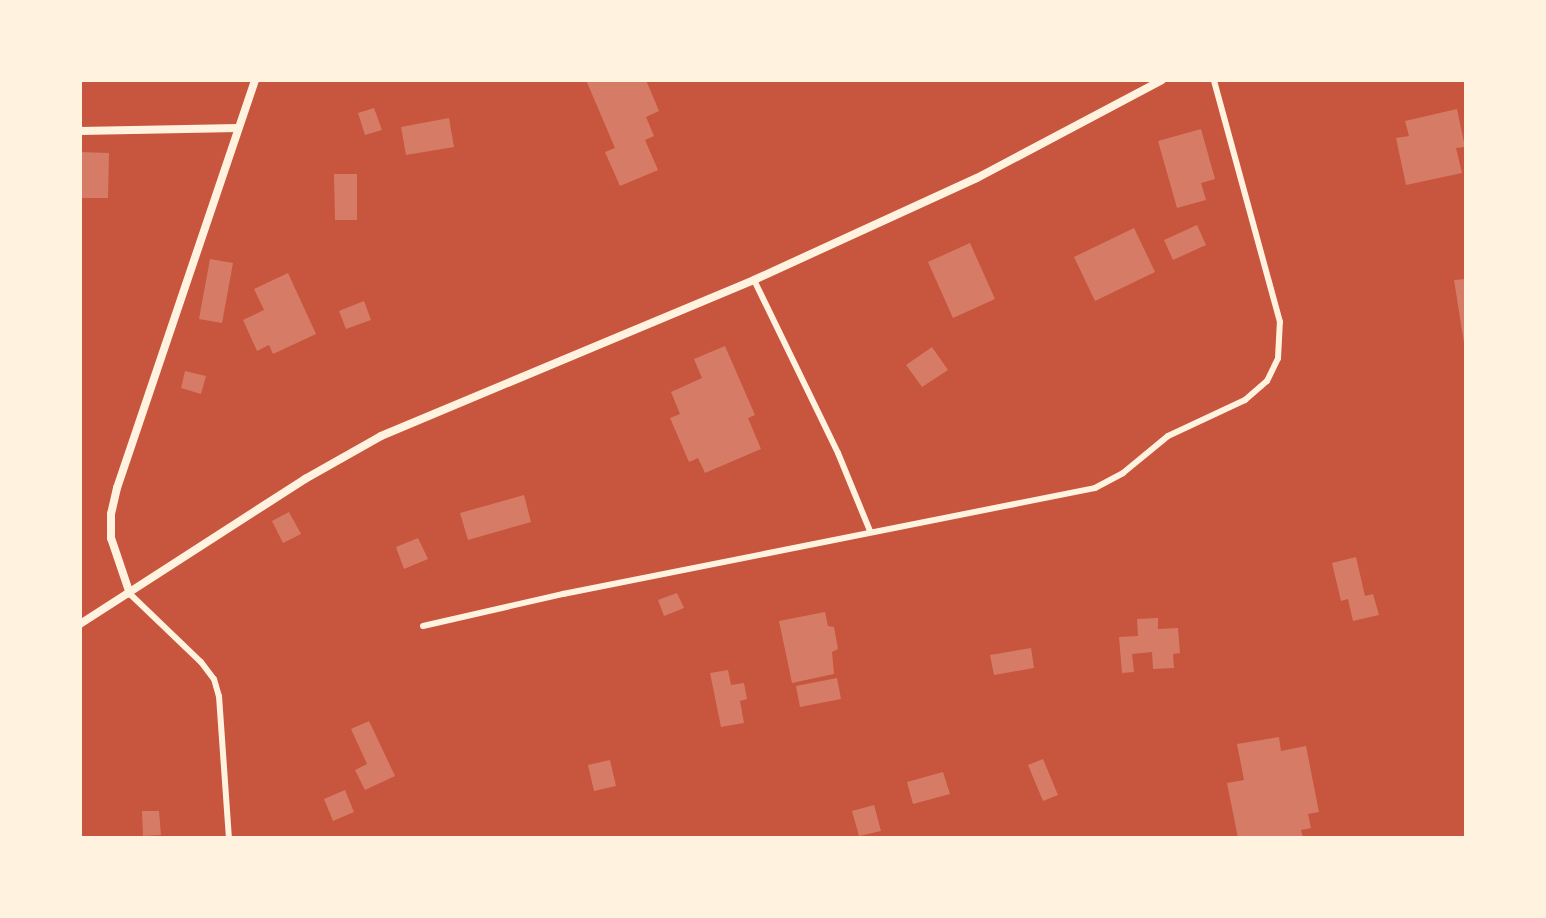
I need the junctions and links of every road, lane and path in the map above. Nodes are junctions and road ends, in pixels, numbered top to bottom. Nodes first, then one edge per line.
1 (255, 80) edge
2 (1162, 80) edge
3 (1214, 80) edge
4 (238, 128) junction
5 (80, 131) edge
6 (754, 280) junction
7 (870, 531) junction
8 (130, 594) junction
9 (80, 624) edge
10 (423, 626) dead end
11 (229, 838) edge

1 - 4 street
2 - 6 street
3 - 7 lane
4 - 5 street
4 - 8 street
6 - 7 lane
6 - 8 street
7 - 10 lane
8 - 9 street
8 - 11 lane

